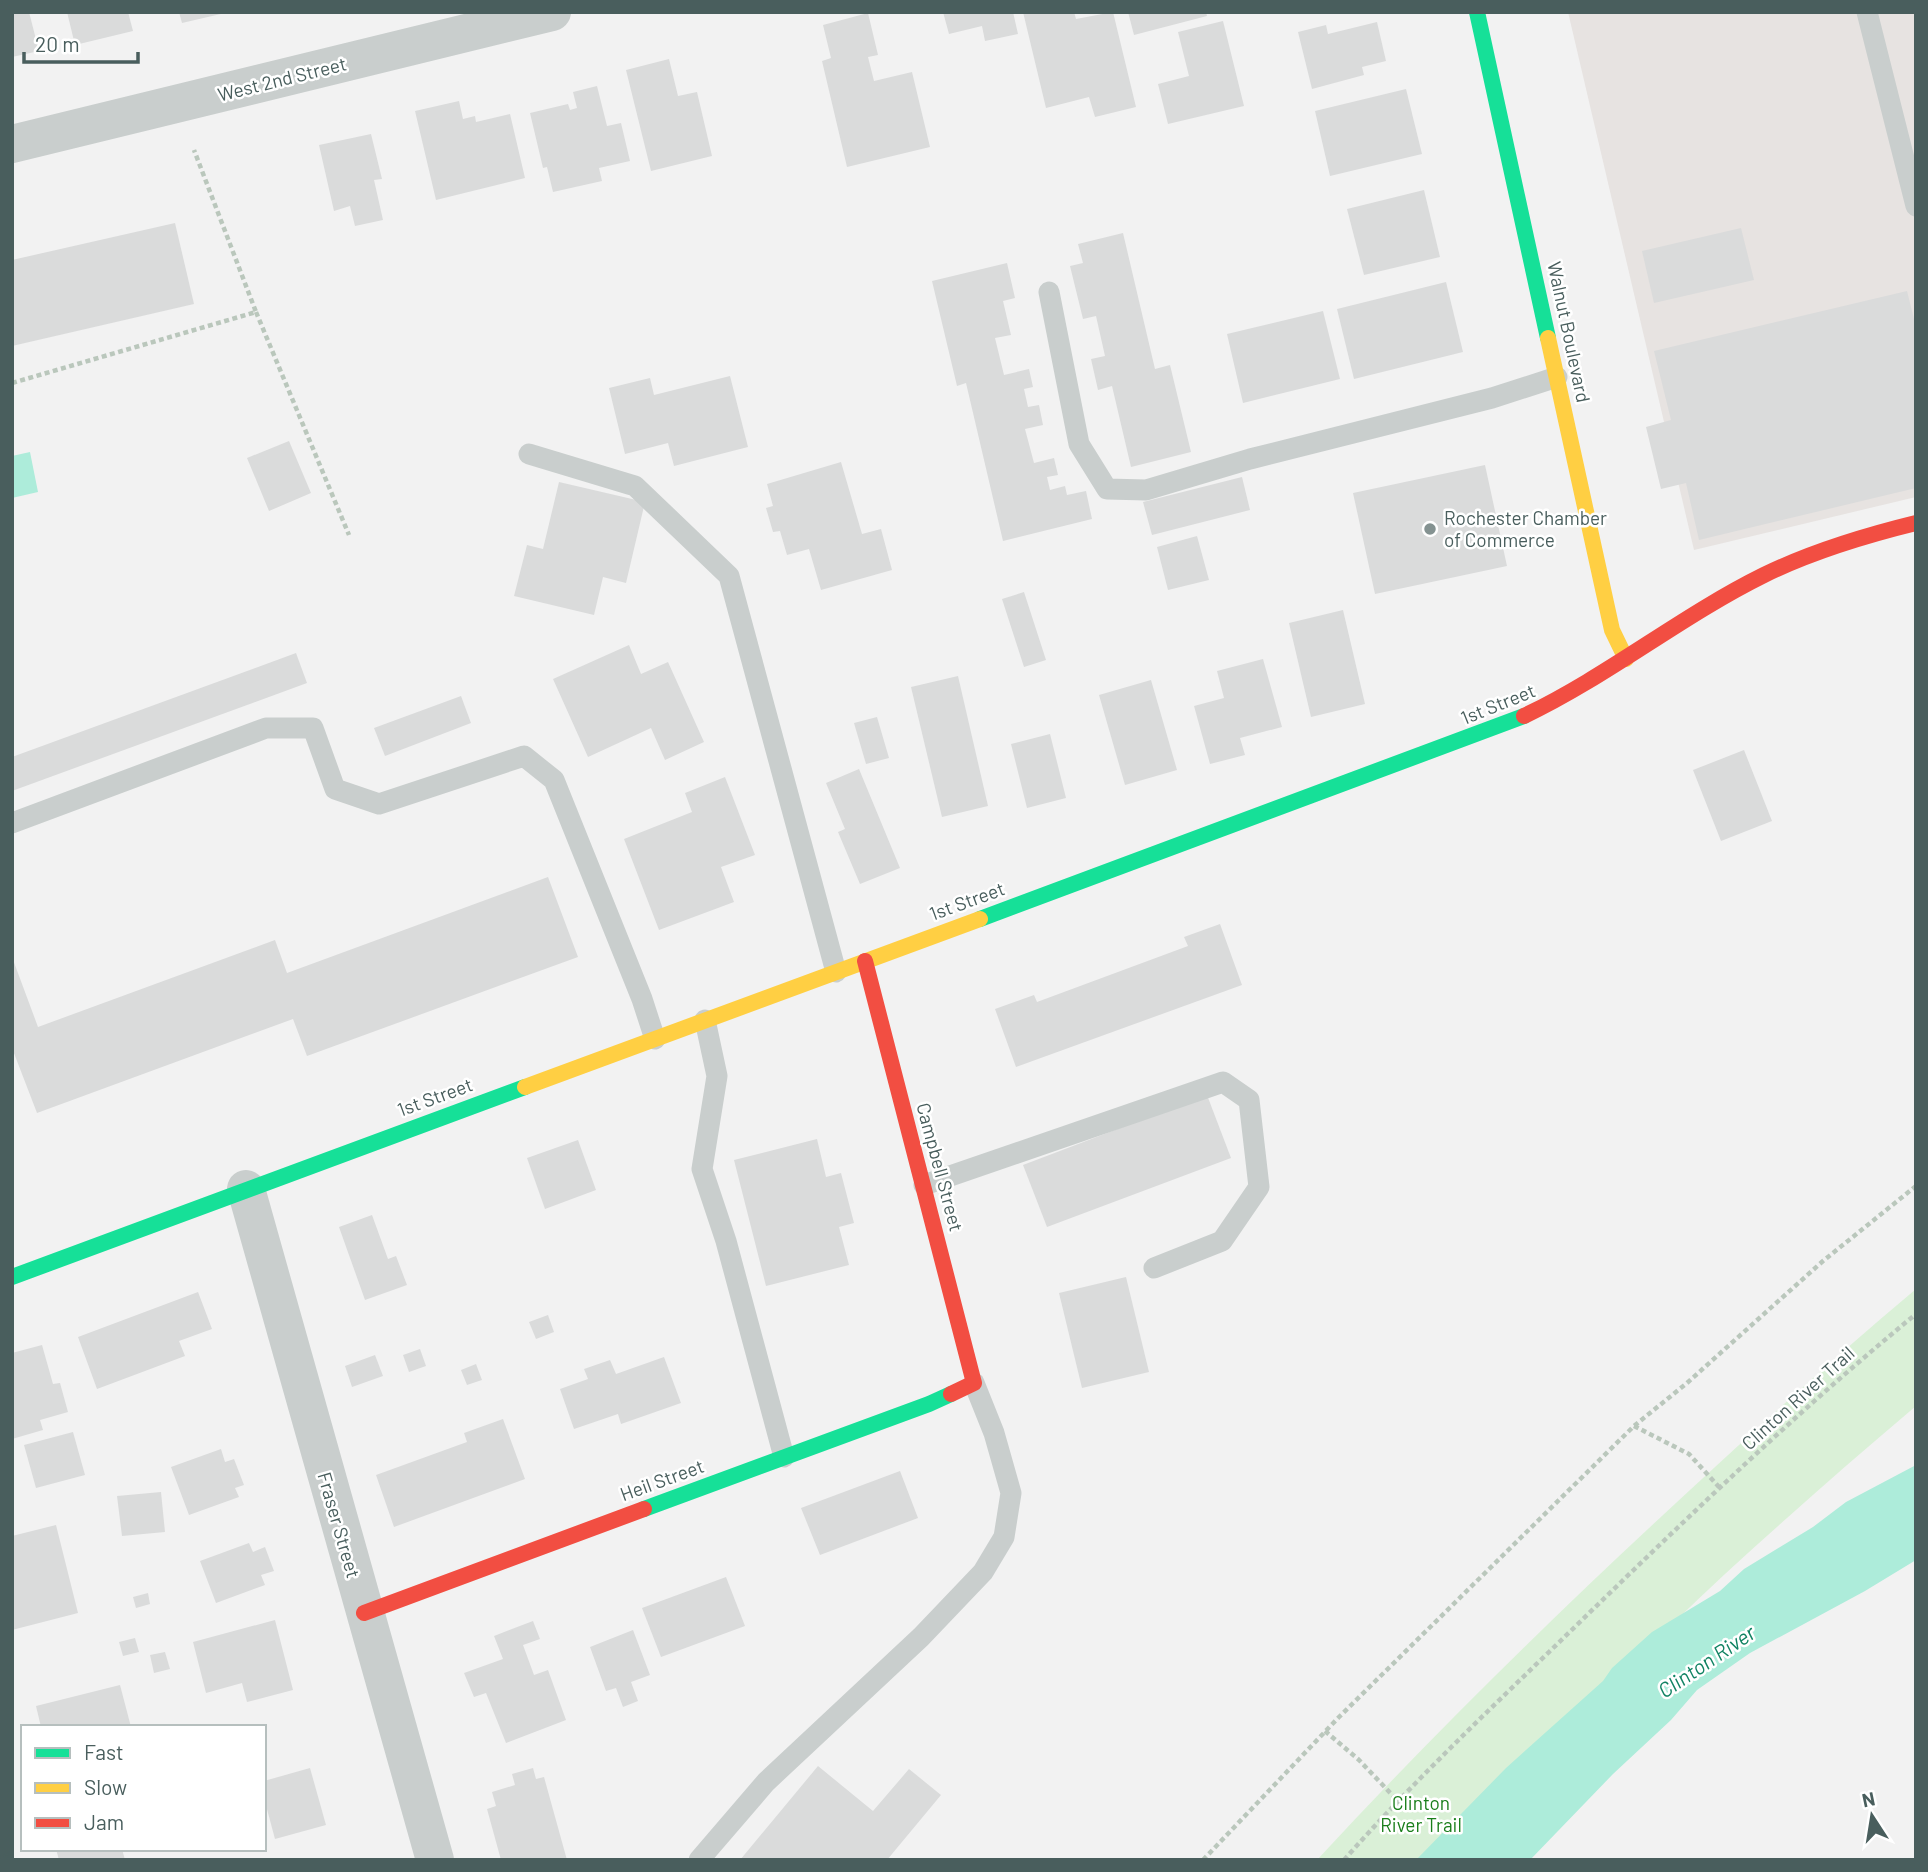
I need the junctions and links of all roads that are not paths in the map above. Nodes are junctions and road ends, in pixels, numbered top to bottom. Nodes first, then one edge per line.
1 (1477, 12) edge
2 (1867, 12) edge
3 (546, 13) edge
4 (12, 144) edge
5 (1916, 206) edge
6 (1049, 292) dead end
7 (1557, 377) junction
8 (529, 454) dead end
9 (1916, 523) edge
10 (1626, 659) junction
11 (12, 823) edge
12 (865, 961) junction
13 (836, 972) junction
14 (705, 1020) junction
15 (655, 1039) junction
16 (924, 1185) junction
17 (246, 1189) junction
18 (1154, 1268) dead end
19 (12, 1277) edge
20 (974, 1383) junction
21 (784, 1457) junction
22 (364, 1613) junction
23 (435, 1860) edge
24 (699, 1860) edge

1 - 7 street, Walnut Boulevard
2 - 5 lane
3 - 4 street, West 2nd Street
6 - 7 lane
7 - 10 street, Walnut Boulevard
8 - 13 lane
9 - 10 street, 1st Street
10 - 12 street, 1st Street
11 - 15 lane
12 - 13 street, 1st Street
12 - 16 street, Campbell Street
13 - 14 street, 1st Street
14 - 15 street, 1st Street
14 - 21 lane
15 - 17 street, 1st Street
16 - 18 lane
16 - 20 street, Campbell Street
17 - 19 street, 1st Street
17 - 22 street, Fraser Street
20 - 21 street, Heil Street
20 - 24 lane
21 - 22 street, Heil Street
22 - 23 street, Fraser Street

